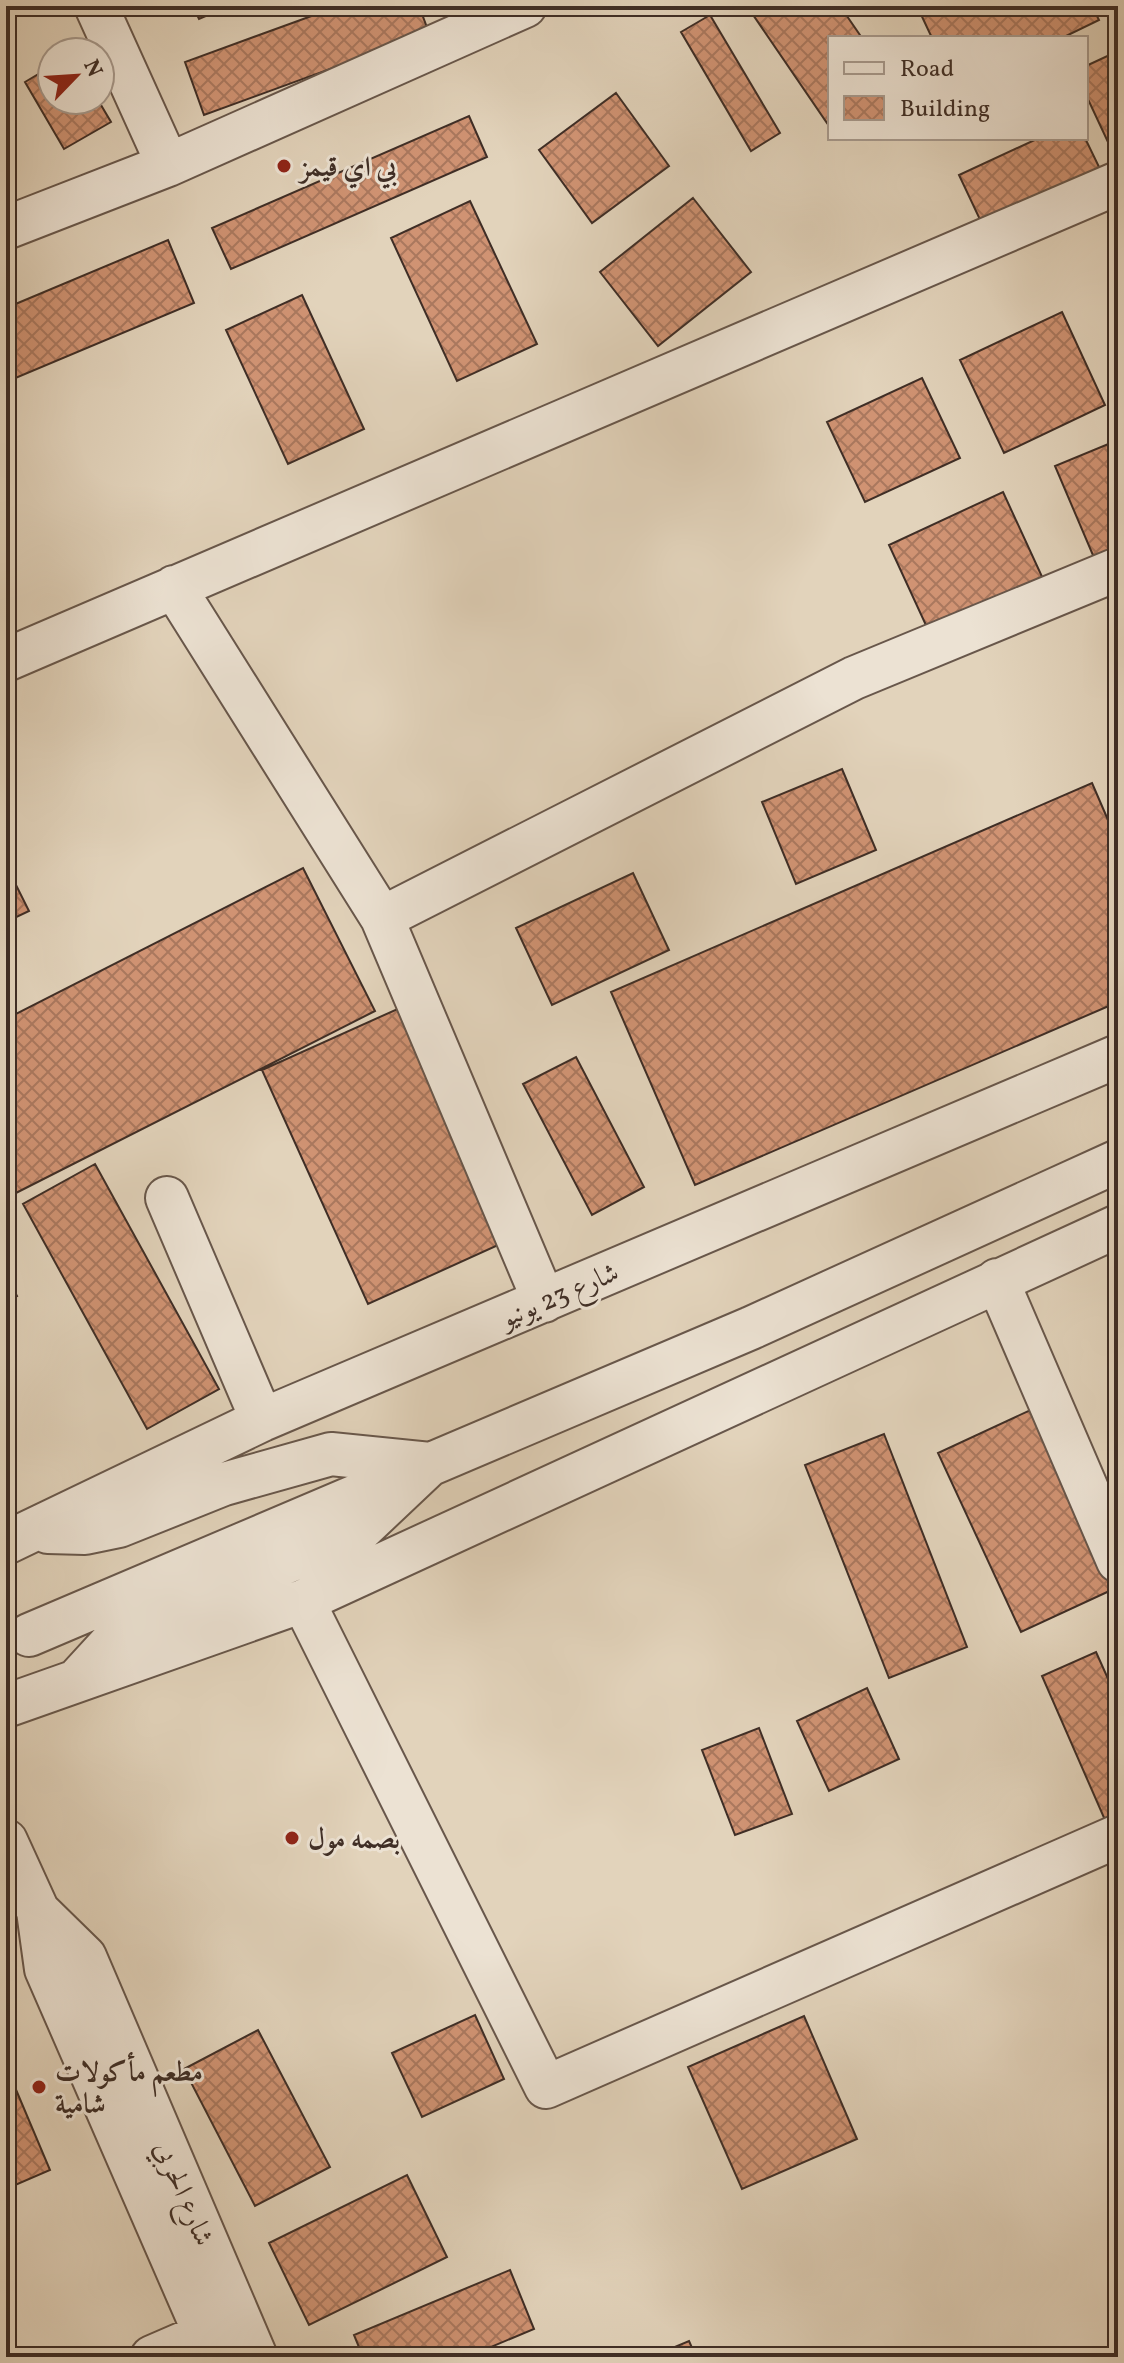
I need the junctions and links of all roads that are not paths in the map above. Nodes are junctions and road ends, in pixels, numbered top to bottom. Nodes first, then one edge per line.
1 (96, 6) edge
2 (525, 6) edge
3 (168, 165) junction
4 (1118, 183) edge
5 (6, 228) edge
6 (1118, 569) edge
7 (174, 587) junction
8 (6, 660) edge
9 (382, 918) junction
10 (1118, 1056) edge
11 (1118, 1161) edge
12 (167, 1198) dead end
13 (1118, 1226) edge
14 (997, 1280) junction
15 (544, 1301) junction
16 (262, 1420) junction
17 (430, 1464) junction
18 (19, 1537) edge
19 (1118, 1561) edge
20 (303, 1601) junction
21 (29, 1635) dead end
22 (77, 1681) junction
23 (6, 1706) edge
24 (1118, 1836) edge
25 (6, 1841) edge
26 (38, 1911) junction
27 (210, 2346) edge
28 (152, 2357) edge
29 (256, 2357) edge

1 - 3 street
2 - 3 street
3 - 5 street
4 - 7 street
6 - 9 street
7 - 8 street
7 - 9 street
9 - 15 street
10 - 15 street, شارع 23 يونيو
11 - 17 street
12 - 16 street
13 - 14 street
14 - 19 street
14 - 20 street
15 - 16 street, شارع 23 يونيو
16 - 18 street, شارع 23 يونيو
17 - 18 street
17 - 21 street
17 - 22 street
20 - 22 street
20 - 24 street
22 - 23 street
25 - 26 street, شارع الحربي
26 - 27 street, شارع الحربي
26 - 29 street, شارع الحربي
27 - 28 street

